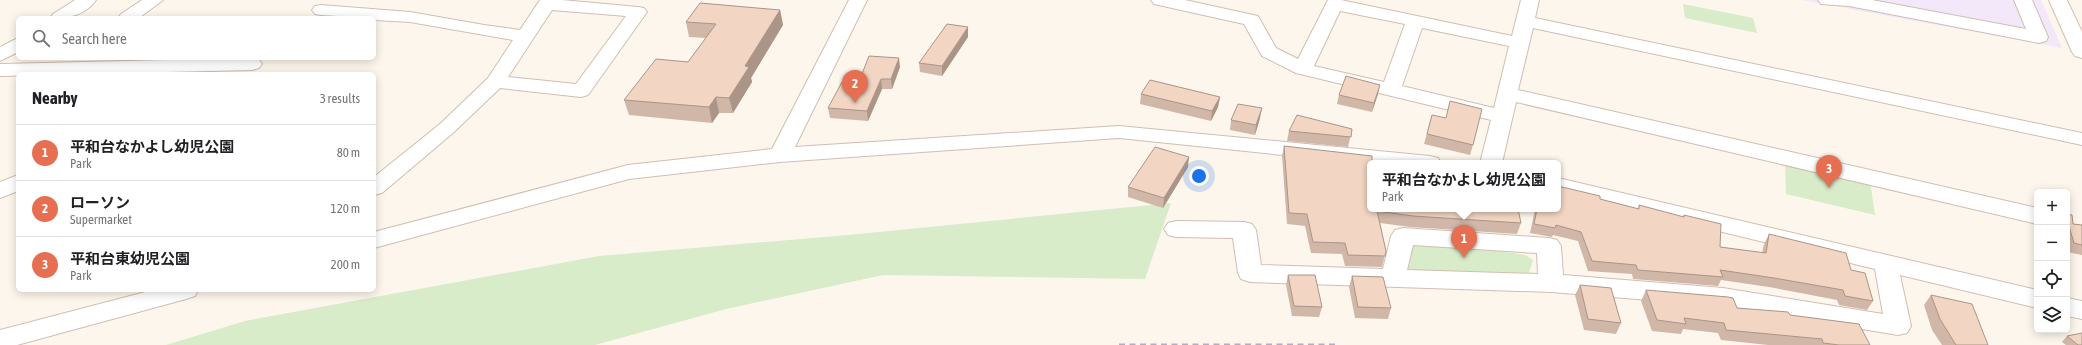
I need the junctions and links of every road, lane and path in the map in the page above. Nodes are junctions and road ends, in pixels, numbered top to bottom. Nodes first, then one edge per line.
1 (87, 0) edge
2 (154, 0) edge
3 (1160, 0) edge
4 (1530, 0) edge
5 (1827, 0) edge
6 (2023, 0) edge
7 (2058, 0) edge
8 (851, 1) edge
9 (547, 2) edge
10 (322, 9) edge
11 (62, 16) edge
12 (130, 16) edge
13 (1415, 21) junction
14 (1525, 21) junction
15 (526, 36) junction
16 (1520, 43) junction
17 (16, 45) edge
18 (2082, 52) edge
19 (0, 55) edge
20 (63, 60) edge
21 (256, 61) edge
22 (49, 69) junction
23 (1302, 69) junction
24 (0, 70) edge
25 (236, 72) edge
26 (495, 82) junction
27 (1391, 90) junction
28 (1508, 94) junction
29 (1502, 116) junction
30 (2082, 139) edge
31 (780, 155) junction
32 (1400, 160) edge
33 (1492, 160) edge
34 (16, 183) edge
35 (376, 186) edge
36 (1561, 186) edge
37 (0, 191) edge
38 (2034, 215) edge
39 (1176, 229) dead end
40 (376, 239) edge
41 (1886, 264) junction
42 (1393, 277) junction
43 (1551, 282) junction
44 (179, 292) edge
45 (2034, 299) edge
46 (2070, 308) edge
47 (2082, 310) edge
48 (0, 340) edge

1 - 11 street
2 - 12 street
3 - 23 street
4 - 14 street
5 - 6 street
7 - 18 street
8 - 31 street
9 - 15 street
9 - 26 street
10 - 15 street
13 - 16 street
13 - 23 street
13 - 27 street
14 - 16 street
14 - 30 street
15 - 26 street
16 - 28 street
17 - 19 street
20 - 22 street
21 - 22 street
21 - 25 street
22 - 24 street
23 - 27 street
26 - 35 street
27 - 29 street
28 - 29 street
28 - 38 street
29 - 33 street
31 - 32 street
31 - 40 street
34 - 37 street
36 - 41 street
39 - 42 street
41 - 43 street
41 - 45 street
42 - 43 street
42 - 43 street
44 - 48 street
46 - 47 street

